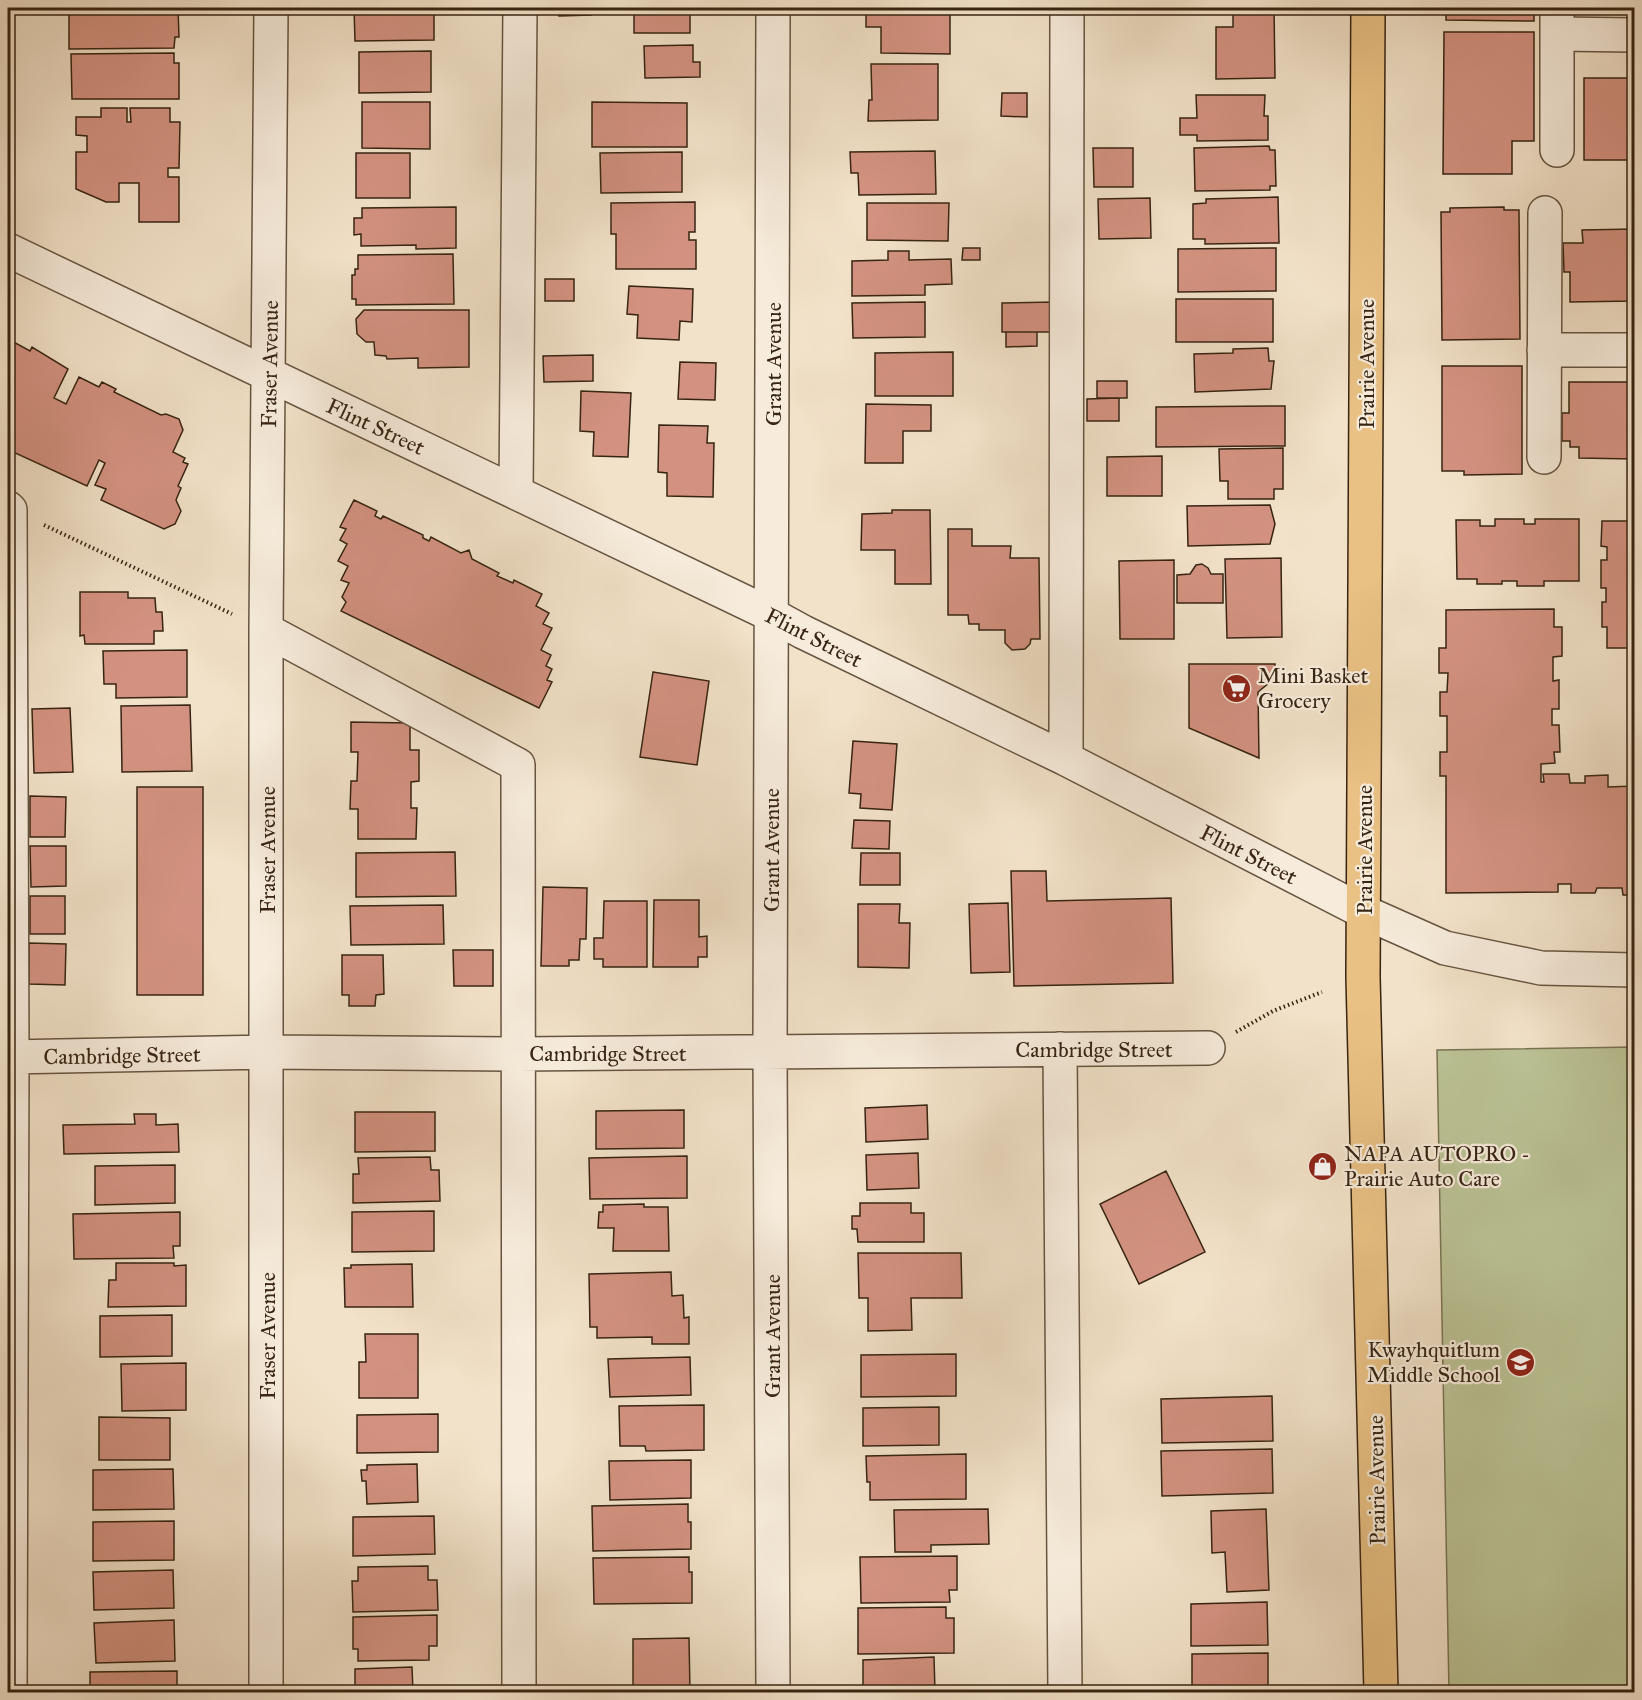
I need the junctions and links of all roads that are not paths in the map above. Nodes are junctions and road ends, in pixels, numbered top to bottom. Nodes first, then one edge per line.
1 (271, 8) edge
2 (520, 8) edge
3 (773, 8) edge
4 (1067, 8) edge
5 (1368, 8) edge
6 (1557, 21) edge
7 (1635, 35) edge
8 (1557, 150) dead end
9 (1545, 213) dead end
10 (8, 249) edge
11 (1545, 350) junction
12 (1635, 350) edge
13 (269, 376) junction
14 (1544, 457) dead end
15 (516, 492) junction
16 (9, 509) edge
17 (772, 615) junction
18 (266, 630) junction
19 (1066, 759) junction
20 (1364, 912) junction
21 (1635, 970) edge
22 (1060, 1048) junction
23 (1208, 1048) road end
24 (267, 1052) junction
25 (770, 1052) junction
26 (519, 1054) junction
27 (10, 1057) edge
28 (10, 1692) edge
29 (266, 1692) edge
30 (519, 1692) edge
31 (773, 1692) edge
32 (1065, 1692) edge
33 (1381, 1692) edge

1 - 13 street, Fraser Avenue
2 - 15 street
3 - 17 street, Grant Avenue
4 - 19 street
5 - 20 main road, Prairie Avenue
6 - 7 street
6 - 8 street
9 - 11 street
10 - 13 street, Flint Street
11 - 12 street
11 - 14 street
13 - 15 street, Flint Street
13 - 18 street, Fraser Avenue
15 - 17 street, Flint Street
16 - 27 street
17 - 19 street, Flint Street
17 - 25 street, Grant Avenue
18 - 24 street, Fraser Avenue
18 - 26 street
19 - 20 street, Flint Street
20 - 21 street, Flint Street
20 - 33 main road, Prairie Avenue
22 - 23 street, Cambridge Street
22 - 25 street, Cambridge Street
22 - 32 street
24 - 26 street, Cambridge Street
24 - 27 street, Cambridge Street
24 - 29 street, Fraser Avenue
25 - 26 street, Cambridge Street
25 - 31 street, Grant Avenue
26 - 30 street
27 - 28 street

